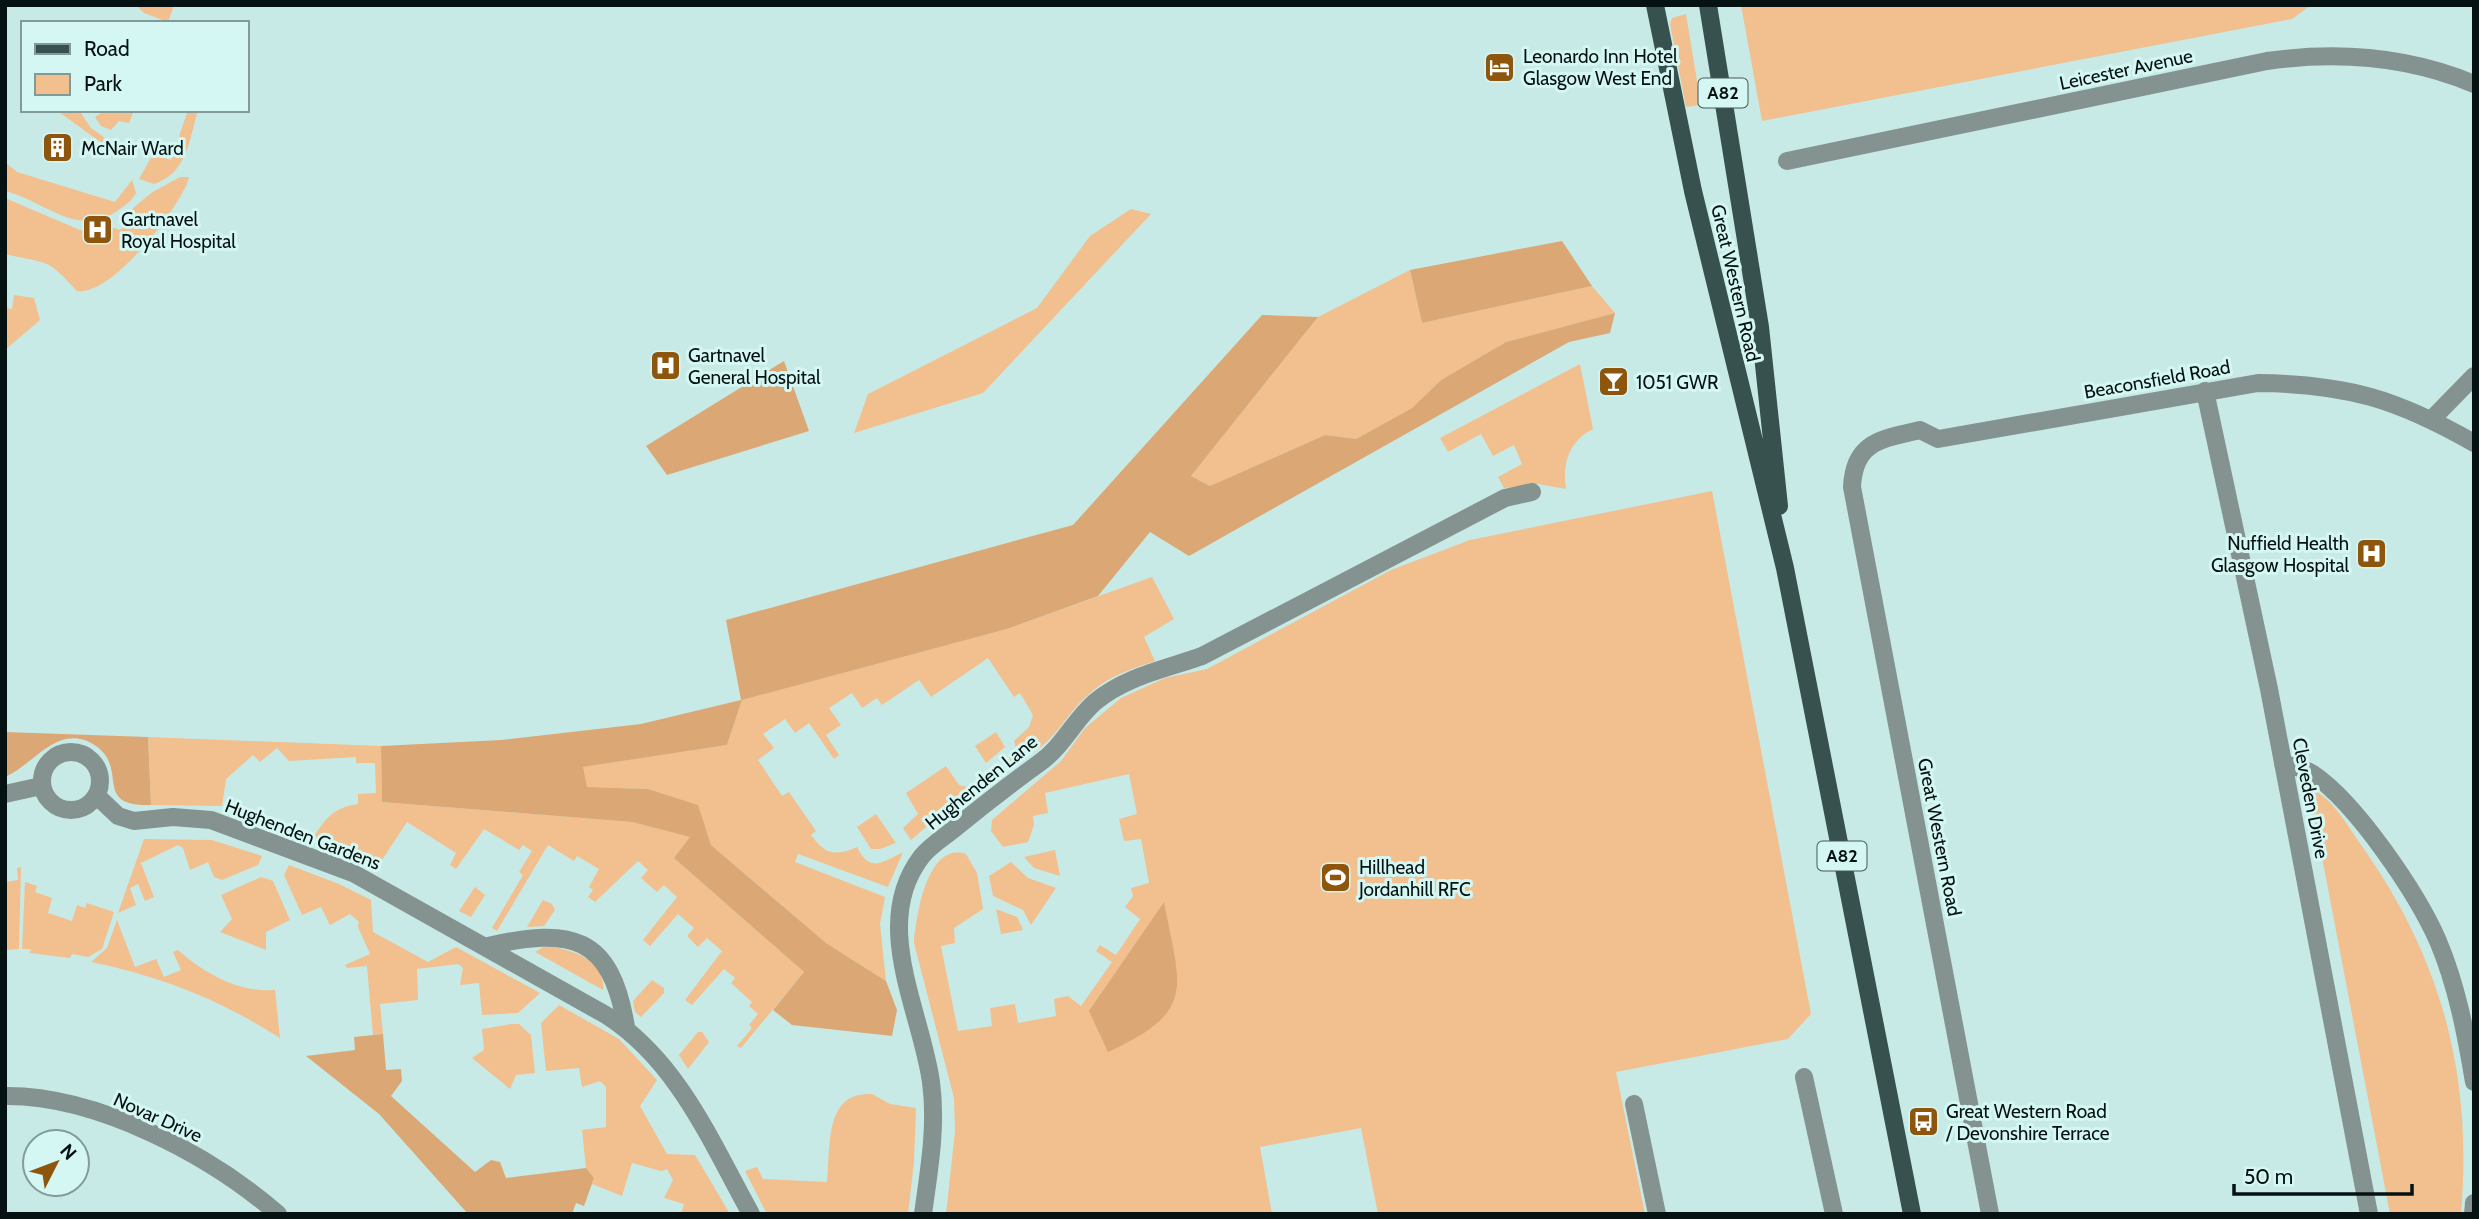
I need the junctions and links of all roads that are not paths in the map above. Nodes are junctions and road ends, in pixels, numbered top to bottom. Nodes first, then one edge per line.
1 (1656, 5) edge
2 (1708, 5) edge
3 (2474, 84) edge
4 (1787, 160) dead end
5 (2474, 376) edge
6 (2205, 391) junction
7 (2432, 419) junction
8 (2474, 443) edge
9 (1854, 468) joint
10 (1532, 492) dead end
11 (1785, 568) junction
12 (2283, 764) junction
13 (41, 786) junction
14 (5, 794) edge
15 (97, 796) junction
16 (488, 946) junction
17 (626, 1027) junction
18 (1804, 1077) dead end
19 (2474, 1082) edge
20 (5, 1096) edge
21 (1634, 1104) dead end
22 (2474, 1203) edge
23 (278, 1214) edge
24 (751, 1214) edge
25 (923, 1214) edge
26 (1657, 1214) edge
27 (1834, 1214) edge
28 (1912, 1214) edge
29 (1990, 1214) edge
30 (2370, 1214) edge
31 (2473, 1214) edge

1 - 11 main road, Great Western Road / A82
2 - 11 main road, Great Western Road / A82
3 - 4 street, Leicester Avenue
5 - 7 street
6 - 7 street, Beaconsfield Road
6 - 9 street, Beaconsfield Road
6 - 12 street, Cleveden Drive
7 - 8 street, Beaconsfield Road
9 - 29 street, Great Western Road
10 - 25 street, Hughenden Lane
11 - 28 main road, Great Western Road / A82
12 - 19 street
12 - 30 street, Cleveden Drive
13 - 14 street
13 - 15 street
13 - 15 street
15 - 16 street, Hughenden Gardens
16 - 17 street, Hughenden Gardens
16 - 17 street
17 - 24 street, Hughenden Gardens
18 - 27 street
20 - 23 street, Novar Drive
21 - 26 street
22 - 31 street

